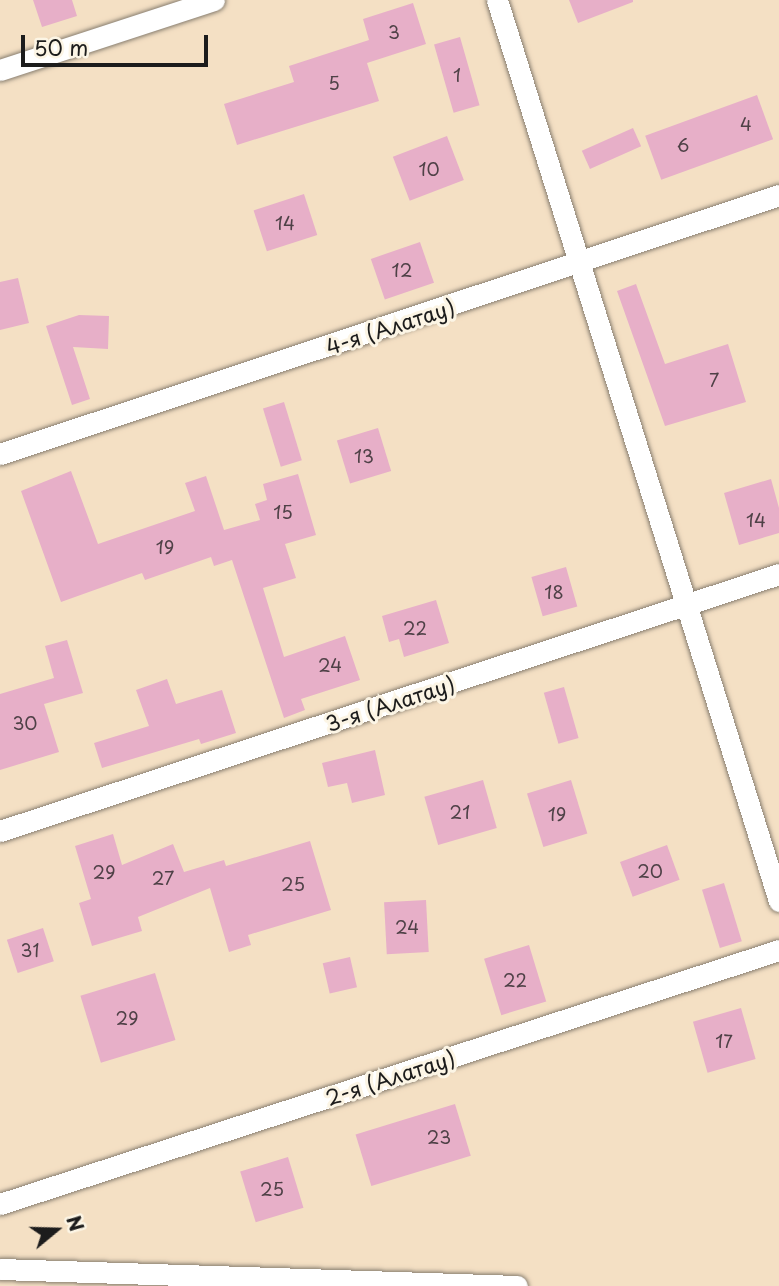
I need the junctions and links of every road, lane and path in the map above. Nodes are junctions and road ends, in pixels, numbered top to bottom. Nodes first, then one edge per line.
1 (214, 0) edge
2 (498, 0) edge
3 (0, 70) edge
4 (779, 195) edge
5 (579, 264) junction
6 (0, 454) edge
7 (779, 574) edge
8 (686, 606) junction
9 (0, 831) edge
10 (779, 901) edge
11 (779, 950) edge
12 (0, 1205) edge
13 (0, 1269) edge
14 (221, 1281) edge
15 (517, 1286) edge

1 - 3 street
2 - 5 street
4 - 5 street, 4-я (Алатау)
5 - 6 street, 4-я (Алатау)
5 - 8 street
7 - 8 street, 3-я (Алатау)
8 - 9 street, 3-я (Алатау)
8 - 10 street
11 - 12 street, 2-я (Алатау)
13 - 14 street
14 - 15 street

